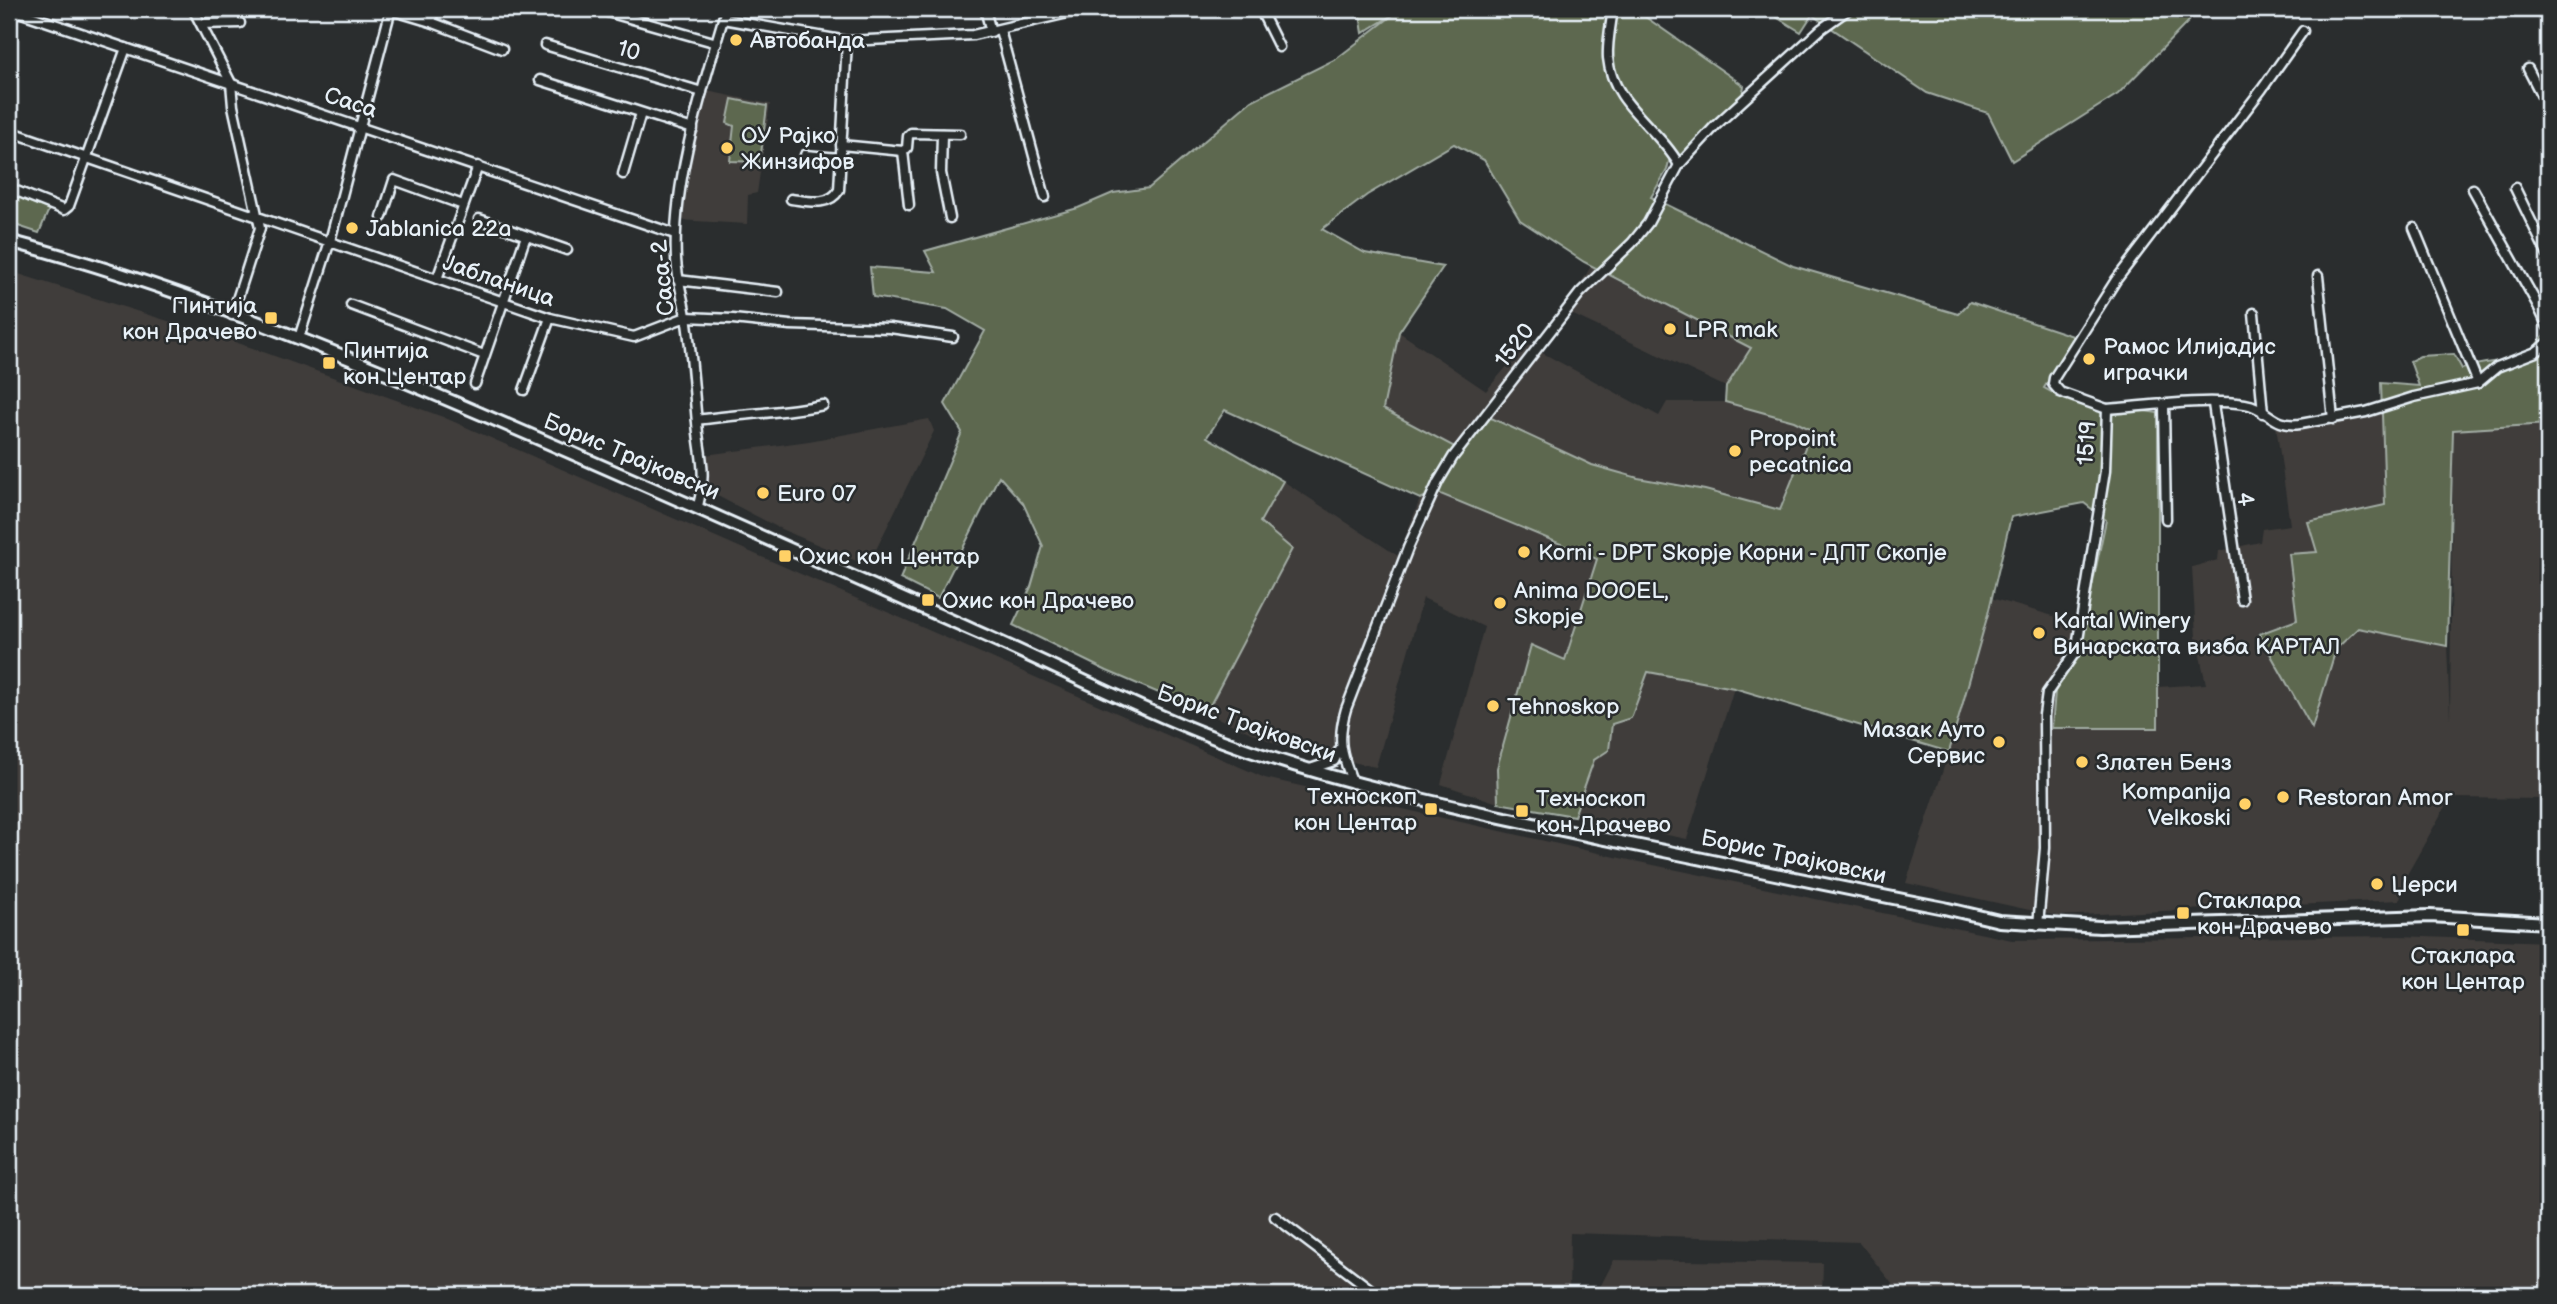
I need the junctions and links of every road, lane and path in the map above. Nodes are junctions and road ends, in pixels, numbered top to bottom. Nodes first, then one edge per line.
1 (193, 9) edge
2 (391, 9) edge
3 (435, 9) edge
4 (597, 9) edge
5 (726, 9) edge
6 (985, 9) edge
7 (1085, 9) edge
8 (1260, 9) edge
9 (1613, 9) edge
10 (1849, 9) edge
11 (11, 10) edge
12 (1053, 12) edge
13 (723, 19) junction
14 (431, 22) junction
15 (240, 23) dead end
16 (202, 24) junction
17 (995, 31) junction
18 (2303, 31) dead end
19 (848, 41) junction
20 (717, 43) junction
21 (545, 45) dead end
22 (1279, 47) dead end
23 (126, 48) junction
24 (502, 49) dead end
25 (2528, 68) dead end
26 (540, 80) dead end
27 (231, 83) junction
28 (702, 92) junction
29 (2548, 108) edge
30 (641, 113) junction
31 (361, 125) junction
32 (692, 129) junction
33 (9, 131) edge
34 (942, 134) junction
35 (960, 134) dead end
36 (841, 145) junction
37 (903, 151) junction
38 (804, 155) dead end
39 (87, 158) junction
40 (840, 158) junction
41 (1679, 165) junction
42 (478, 166) junction
43 (623, 174) dead end
44 (9, 188) edge
45 (2515, 188) dead end
46 (2473, 189) dead end
47 (1045, 197) dead end
48 (791, 199) dead end
49 (463, 205) junction
50 (909, 205) dead end
51 (258, 216) junction
52 (382, 217) dead end
53 (950, 218) dead end
54 (480, 219) dead end
55 (2414, 228) dead end
56 (676, 234) junction
57 (526, 236) junction
58 (9, 241) edge
59 (330, 241) junction
60 (567, 250) dead end
61 (2548, 256) edge
62 (2318, 276) dead end
63 (437, 279) junction
64 (678, 280) junction
65 (778, 292) dead end
66 (504, 302) junction
67 (351, 305) dead end
68 (2254, 313) dead end
69 (232, 315) junction
70 (686, 317) junction
71 (550, 318) junction
72 (2548, 327) edge
73 (953, 337) dead end
74 (299, 338) junction
75 (2546, 345) edge
76 (485, 355) junction
77 (2477, 383) junction
78 (475, 384) dead end
79 (524, 390) dead end
80 (2213, 404) junction
81 (823, 405) dead end
82 (2164, 406) junction
83 (2107, 409) junction
84 (2263, 413) junction
85 (2333, 419) junction
86 (698, 420) junction
87 (698, 506) junction
88 (2166, 519) dead end
89 (2242, 600) dead end
90 (1341, 746) junction
91 (1307, 770) junction
92 (1353, 783) junction
93 (2548, 923) edge
94 (2038, 925) junction
95 (1275, 1217) dead end
96 (1378, 1295) edge

1 - 16 street
2 - 14 street
2 - 31 street
3 - 14 street
4 - 20 street
5 - 13 street, Саса-2
6 - 17 street
7 - 12 street
8 - 22 street
9 - 41 street
10 - 41 street, 1520
11 - 23 street, Саса
12 - 17 street
13 - 19 street
13 - 20 street, Саса-2
14 - 24 street
15 - 16 street
16 - 27 street
17 - 19 street
17 - 47 street
18 - 83 street
19 - 36 street
20 - 28 street, Саса-2
21 - 28 street, 10
23 - 27 street, Саса
23 - 39 street
25 - 29 street
26 - 30 street
27 - 31 street, Саса
27 - 51 street
28 - 32 street, Саса-2
30 - 32 street
30 - 43 street
31 - 42 street, Саса
31 - 59 street
32 - 56 street, Саса-2
33 - 39 street, Јабланица
34 - 35 street
34 - 37 street
34 - 53 street
36 - 37 street
36 - 40 street
37 - 50 street
38 - 40 street
39 - 44 street
39 - 51 street, Јабланица
40 - 48 street
41 - 90 street, 1520
42 - 49 street
42 - 56 street, Саса
45 - 61 street
46 - 72 street
49 - 52 street
49 - 63 street
51 - 59 street, Јабланица
51 - 69 street
54 - 57 street
55 - 77 street
56 - 64 street, Саса-2
57 - 60 street
57 - 66 street
58 - 69 main road, Борис Трајковски
59 - 63 street, Јабланица
59 - 74 street
62 - 85 street
63 - 66 street, Јабланица
64 - 65 street
64 - 70 street, Саса-2
66 - 71 street, Јабланица
66 - 76 street
67 - 76 street
68 - 84 street
69 - 74 main road, Борис Трајковски
70 - 71 street, Јабланица
70 - 73 street, Јабланица
70 - 86 street, Саса-2
71 - 79 street
72 - 75 street
74 - 87 main road, Борис Трајковски
75 - 77 street, 1519
76 - 78 street
77 - 85 street, 1519
80 - 82 street, 1519
80 - 84 street, 1519
80 - 89 street, 4
81 - 86 street
82 - 83 street, 1519
82 - 88 street
83 - 94 street, 1519
84 - 85 street, 1519
86 - 87 street, Саса-2
87 - 91 main road, Борис Трајковски
90 - 91 street
90 - 92 street, 1520
91 - 92 main road, Борис Трајковски
92 - 94 main road, Борис Трајковски
93 - 94 main road, Борис Трајковски
95 - 96 street

